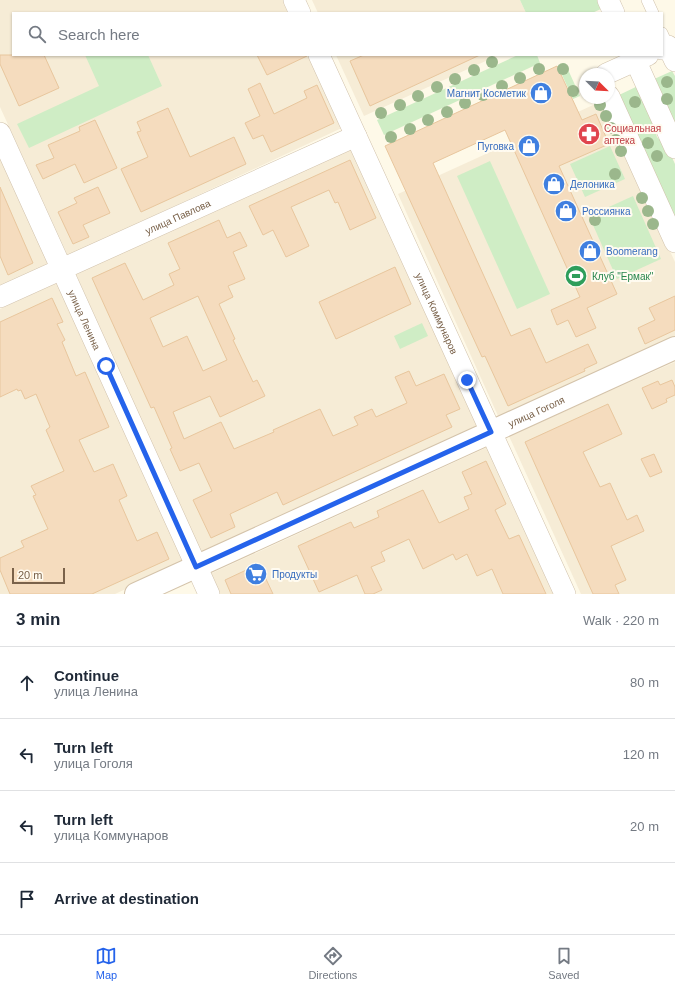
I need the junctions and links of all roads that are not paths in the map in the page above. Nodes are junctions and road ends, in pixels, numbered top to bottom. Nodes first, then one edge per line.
1 (294, 0) edge
2 (608, 0) edge
3 (647, 0) edge
4 (300, 12) edge
5 (614, 12) edge
6 (653, 12) edge
7 (319, 56) edge
8 (639, 57) edge
9 (615, 69) edge
10 (613, 104) edge
11 (0, 133) edge
12 (356, 136) junction
13 (675, 148) edge
14 (675, 242) edge
15 (61, 269) junction
16 (0, 297) edge
17 (675, 348) edge
18 (491, 432) junction
19 (196, 567) junction
20 (136, 594) edge
21 (208, 594) edge
22 (565, 594) edge

1 - 4 street
2 - 5 street
3 - 6 lane
7 - 12 street, улица Коммунаров
8 - 9 street
8 - 13 street
10 - 14 street
11 - 15 street, улица Ленина
12 - 15 street, улица Павлова
12 - 18 street, улица Коммунаров
15 - 16 street, улица Павлова
15 - 19 street, улица Ленина
17 - 18 street, улица Гоголя
18 - 19 street, улица Гоголя
18 - 22 street, улица Коммунаров
19 - 20 street, улица Гоголя
19 - 21 street, улица Ленина

